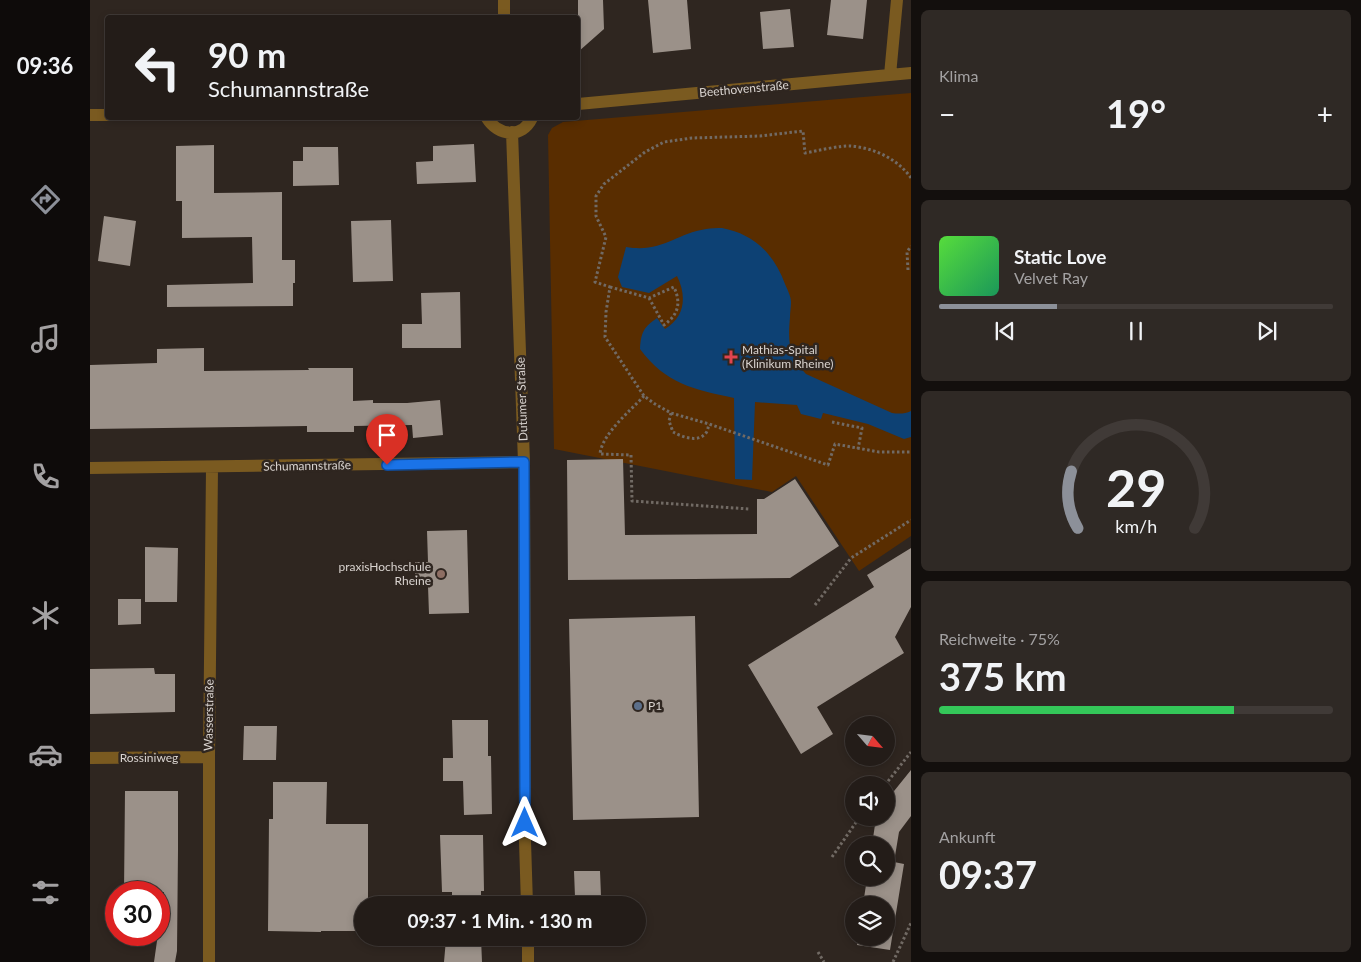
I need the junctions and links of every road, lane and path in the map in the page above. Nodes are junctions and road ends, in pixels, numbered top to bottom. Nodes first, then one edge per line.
1 (504, 0) edge
2 (897, 0) edge
3 (504, 15) edge
4 (911, 73) edge
5 (890, 75) junction
6 (580, 104) edge
7 (90, 115) edge
8 (105, 115) edge
9 (488, 120) edge
10 (530, 120) edge
11 (512, 132) junction
12 (911, 178) edge
13 (911, 246) edge
14 (908, 270) dead end
15 (610, 287) junction
16 (649, 298) junction
17 (644, 396) junction
18 (671, 413) junction
19 (832, 422) dead end
20 (709, 424) junction
21 (858, 449) junction
22 (911, 452) edge
23 (524, 462) junction
24 (90, 468) edge
25 (212, 468) junction
26 (749, 509) dead end
27 (911, 520) edge
28 (815, 605) dead end
29 (911, 752) edge
30 (209, 757) junction
31 (90, 758) edge
32 (892, 776) edge
33 (853, 826) edge
34 (832, 857) dead end
35 (527, 896) edge
36 (911, 923) edge
37 (528, 946) edge
38 (818, 952) dead end
39 (209, 962) edge
40 (528, 962) edge
41 (824, 962) edge
42 (893, 962) edge

1 - 3 street
2 - 5 street
4 - 5 street, Beethovenstraße
5 - 6 street, Beethovenstraße
7 - 8 street
9 - 11 street
10 - 11 street
11 - 23 street, Dutumer Straße
12 - 15 path
13 - 14 path
15 - 16 path
15 - 17 path
16 - 16 path
17 - 18 path
17 - 26 path
18 - 20 path
18 - 20 path
19 - 21 path
20 - 21 path
21 - 22 path
23 - 25 street, Schumannstraße
23 - 35 street, Dutumer Straße
24 - 25 street, Schumannstraße
25 - 30 street, Wasserstraße
27 - 28 path
29 - 32 path
30 - 31 street, Rossiniweg
30 - 39 street, Wasserstraße
33 - 34 path
36 - 42 path
37 - 40 street
38 - 41 path

